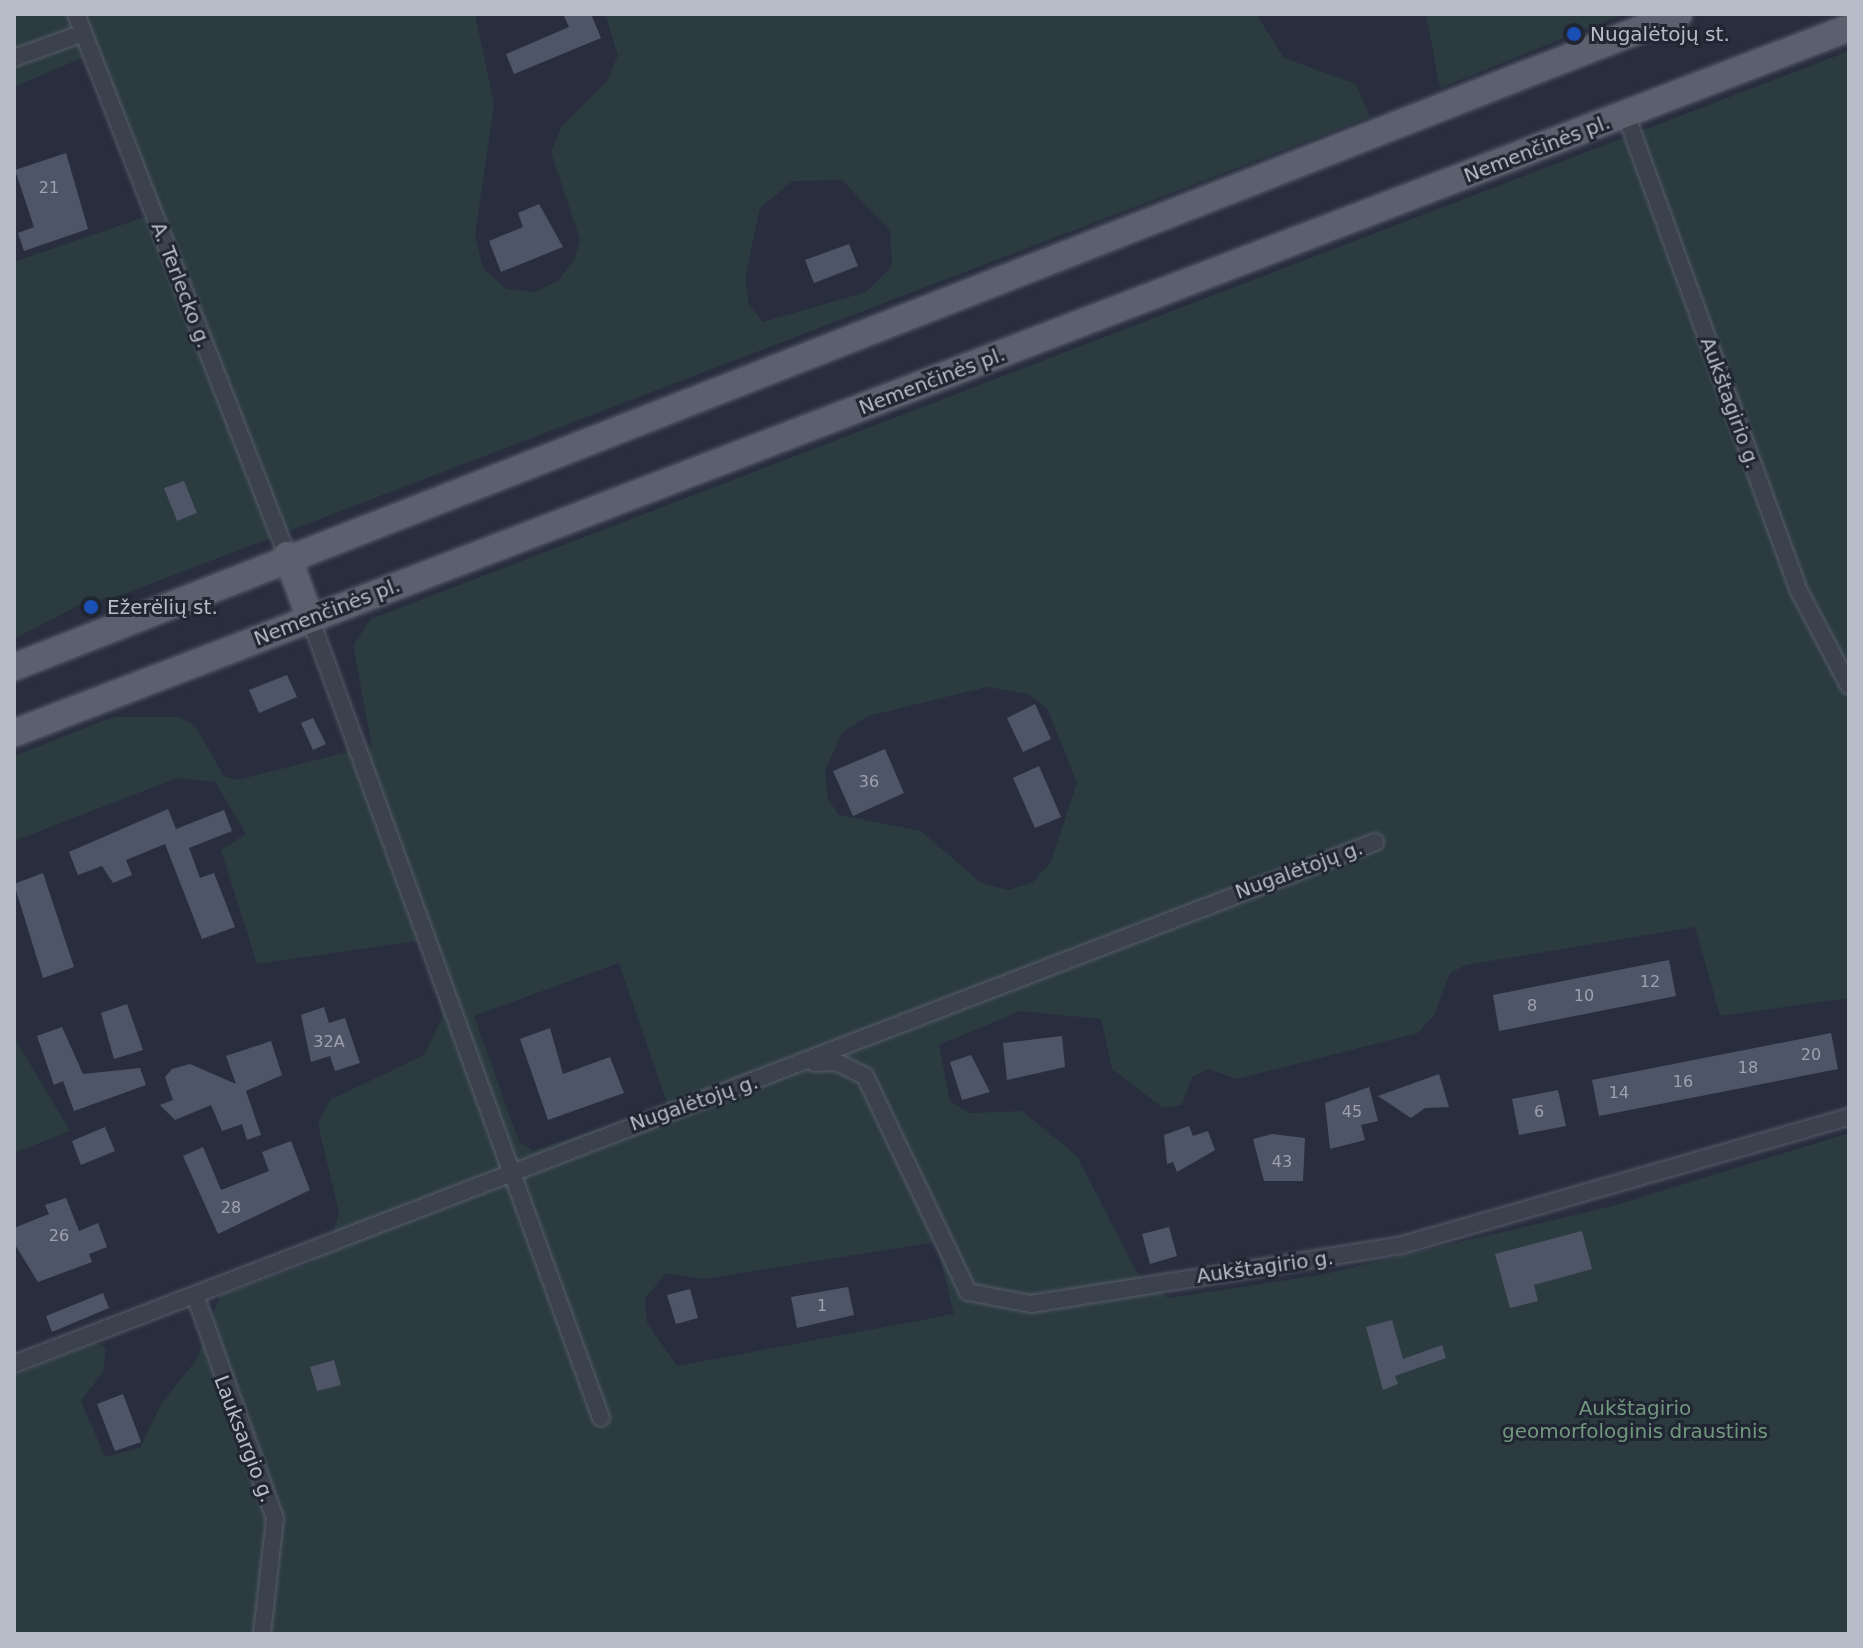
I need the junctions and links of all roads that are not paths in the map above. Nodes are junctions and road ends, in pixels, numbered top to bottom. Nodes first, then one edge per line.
1 (76, 14) edge
2 (1679, 14) edge
3 (1849, 28) edge
4 (83, 33) junction
5 (14, 58) edge
6 (1626, 115) junction
7 (287, 555) junction
8 (310, 618) junction
9 (14, 667) edge
10 (1849, 686) edge
11 (14, 733) edge
12 (1375, 842) dead end
13 (805, 1064) junction
14 (1849, 1117) edge
15 (515, 1166) junction
16 (195, 1295) junction
17 (14, 1364) edge
18 (601, 1418) dead end
19 (262, 1634) edge

1 - 4 street, A. Terlecko g.
2 - 7 main road
3 - 6 main road, Nemenčinės pl.
4 - 5 street
4 - 7 street, A. Terlecko g.
6 - 8 main road, Nemenčinės pl.
6 - 10 street, Aukštagirio g.
7 - 8 main road
7 - 9 main road
8 - 11 main road, Nemenčinės pl.
8 - 15 street
12 - 13 street, Nugalėtojų g.
13 - 14 street, Aukštagirio g.
13 - 15 street, Nugalėtojų g.
15 - 16 street, Nugalėtojų g.
15 - 18 street
16 - 17 street, Nugalėtojų g.
16 - 19 street, Lauksargio g.

